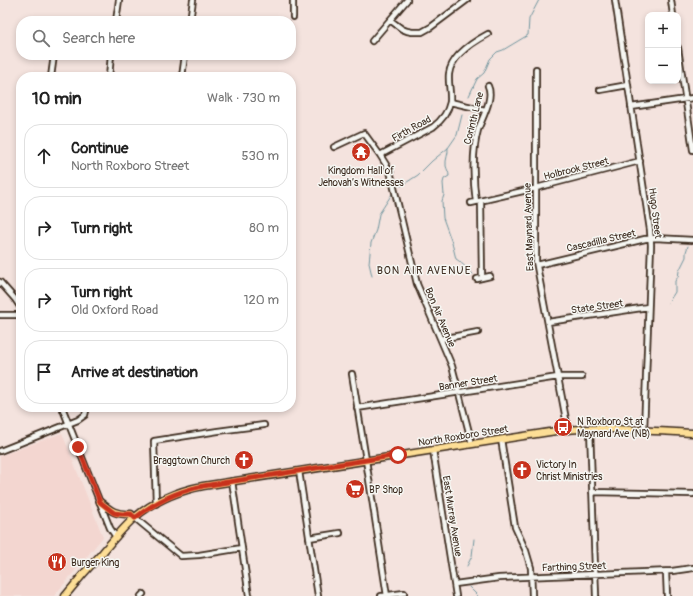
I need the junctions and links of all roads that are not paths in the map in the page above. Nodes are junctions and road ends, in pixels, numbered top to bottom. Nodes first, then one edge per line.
1 (119, 0) edge
2 (193, 0) edge
3 (293, 0) edge
4 (407, 0) edge
5 (467, 0) edge
6 (615, 0) edge
7 (671, 0) edge
8 (673, 12) edge
9 (117, 16) edge
10 (191, 16) edge
11 (293, 16) edge
12 (390, 20) junction
13 (488, 34) dead end
14 (372, 41) dead end
15 (53, 60) edge
16 (111, 60) edge
17 (184, 60) edge
18 (681, 68) edge
19 (536, 69) dead end
20 (52, 72) edge
21 (110, 72) edge
22 (183, 72) edge
23 (628, 85) junction
24 (488, 86) dead end
25 (600, 90) dead end
26 (693, 98) edge
27 (686, 100) junction
28 (450, 102) junction
29 (632, 107) junction
30 (485, 110) junction
31 (334, 147) dead end
32 (693, 150) edge
33 (380, 155) junction
34 (640, 161) junction
35 (536, 188) junction
36 (478, 201) junction
37 (471, 203) dead end
38 (650, 239) junction
39 (693, 240) edge
40 (537, 265) junction
41 (490, 276) dead end
42 (0, 282) edge
43 (16, 300) edge
44 (648, 307) junction
45 (0, 314) edge
46 (16, 315) edge
47 (548, 322) junction
48 (478, 332) dead end
49 (441, 339) junction
50 (352, 374) dead end
51 (558, 377) junction
52 (582, 377) dead end
53 (459, 393) junction
54 (357, 408) junction
55 (64, 412) edge
56 (86, 412) edge
57 (69, 424) junction
58 (264, 425) dead end
59 (590, 429) junction
60 (568, 430) junction
61 (644, 431) junction
62 (693, 433) edge
63 (501, 439) junction
64 (472, 444) junction
65 (433, 450) junction
66 (0, 451) edge
67 (366, 460) junction
68 (299, 471) junction
69 (232, 481) junction
70 (592, 492) junction
71 (693, 494) edge
72 (100, 502) junction
73 (156, 504) junction
74 (135, 518) junction
75 (340, 534) dead end
76 (116, 537) junction
77 (309, 538) junction
78 (242, 548) junction
79 (693, 568) edge
80 (666, 572) junction
81 (595, 574) junction
82 (531, 577) junction
83 (455, 584) junction
84 (404, 593) dead end
85 (65, 596) edge
86 (249, 596) edge
87 (318, 596) edge
88 (381, 596) edge
89 (387, 596) edge
90 (456, 596) edge
91 (532, 596) edge
92 (596, 596) edge
93 (667, 596) edge

1 - 9 street
2 - 10 street
3 - 11 street
4 - 12 street
5 - 12 street
6 - 23 street, Hugo Street
7 - 8 street
12 - 14 street
13 - 28 street, Firth Road
15 - 20 street
16 - 21 street
17 - 22 street
18 - 27 street
19 - 35 street, East Maynard Avenue
23 - 25 street
23 - 29 street, Hugo Street
24 - 30 street, Corinth Lane
26 - 27 street
27 - 29 street
27 - 32 street
28 - 30 street
28 - 33 street, Firth Road
29 - 34 street, Hugo Street
30 - 36 street, Corinth Lane
31 - 33 street, Bon Air Avenue
33 - 49 street, Bon Air Avenue
34 - 35 street, Holbrook Street
34 - 38 street, Hugo Street
35 - 36 street, Holbrook Street
35 - 40 street, East Maynard Avenue
36 - 37 street, Holbrook Street
36 - 41 street, Corinth Lane
38 - 39 street, Cascadilla Street
38 - 40 street, Cascadilla Street
38 - 44 street, Hugo Street
40 - 47 street, East Maynard Avenue
42 - 43 street
44 - 47 street, State Street
44 - 61 street, Hugo Street
45 - 46 street
47 - 51 street, East Maynard Avenue
48 - 49 street
49 - 53 street, Bon Air Avenue
50 - 54 street
51 - 52 street, Banner Street
51 - 53 street, Banner Street
51 - 60 street, East Maynard Avenue
53 - 54 street, Banner Street
53 - 64 street, Bon Air Avenue
54 - 67 street
55 - 57 street
56 - 57 street
57 - 66 street
57 - 72 street
58 - 73 street
59 - 60 main road, North Roxboro Street
59 - 61 main road, North Roxboro Street
59 - 70 street
60 - 63 main road, North Roxboro Street
61 - 62 main road, North Roxboro Street
63 - 64 main road, North Roxboro Street
63 - 82 street
64 - 65 main road, North Roxboro Street
65 - 67 main road, North Roxboro Street
65 - 83 street, East Murray Avenue
67 - 68 main road, North Roxboro Street
67 - 89 street
68 - 69 main road, North Roxboro Street
68 - 77 street
69 - 73 main road, North Roxboro Street
69 - 78 street
70 - 71 street
70 - 81 street
72 - 74 main road
72 - 76 street
73 - 74 main road, North Roxboro Street
74 - 76 main road, North Roxboro Street
74 - 78 street
75 - 77 street
76 - 85 main road, North Roxboro Street
77 - 87 street
78 - 86 street
79 - 80 street, Farthing Street
80 - 81 street, Farthing Street
80 - 93 street
81 - 82 street, Farthing Street
81 - 92 street
82 - 83 street, Farthing Street
82 - 91 street
83 - 90 street, East Murray Avenue
84 - 89 street
88 - 89 street

